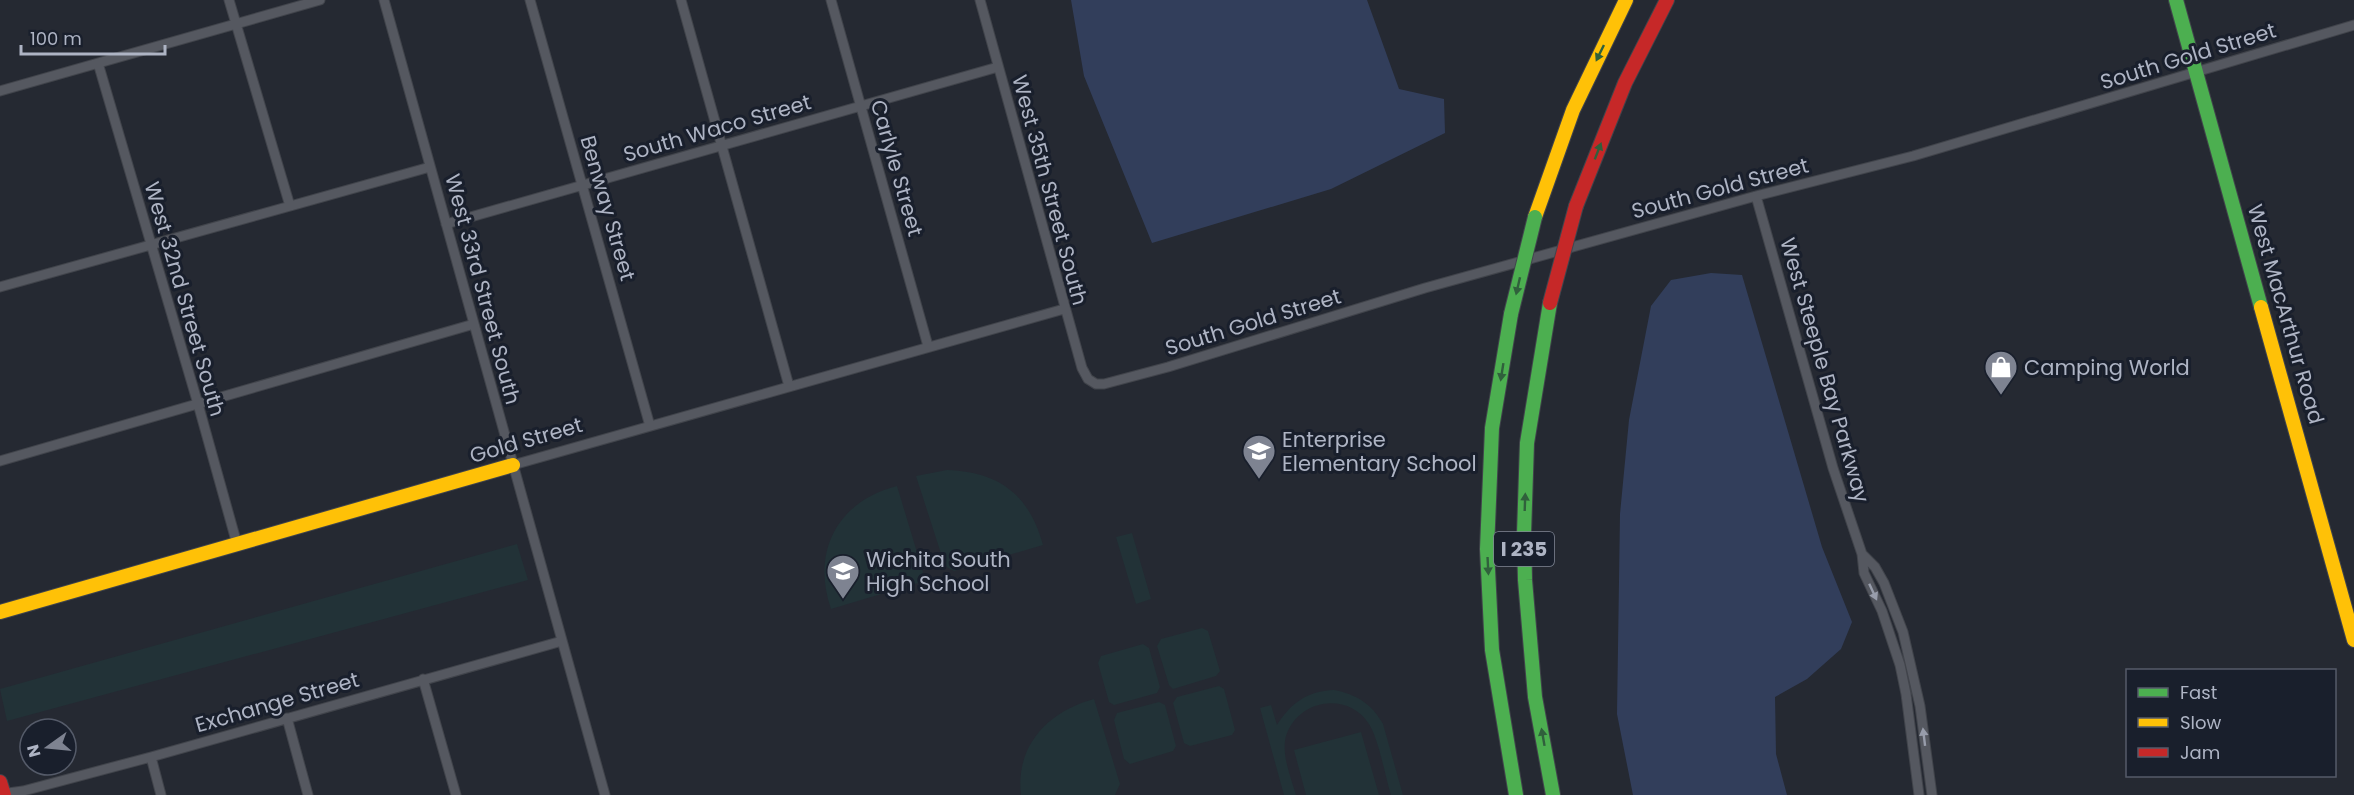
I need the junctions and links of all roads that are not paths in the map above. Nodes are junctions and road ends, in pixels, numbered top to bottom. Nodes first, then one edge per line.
1 (230, 0) edge
2 (320, 0) edge
3 (384, 0) edge
4 (530, 0) edge
5 (681, 0) edge
6 (831, 0) edge
7 (980, 0) edge
8 (1626, 0) edge
9 (1667, 0) edge
10 (2176, 0) edge
11 (237, 23) junction
12 (2354, 25) edge
13 (98, 63) junction
14 (998, 67) junction
15 (2196, 73) junction
16 (0, 91) edge
17 (861, 106) junction
18 (722, 145) junction
19 (430, 167) junction
20 (583, 185) junction
21 (1756, 196) junction
22 (290, 206) junction
23 (446, 224) junction
24 (151, 245) junction
25 (0, 287) edge
26 (1064, 309) junction
27 (474, 324) junction
28 (928, 346) junction
29 (1096, 384) joint
30 (789, 386) junction
31 (198, 404) junction
32 (650, 426) junction
33 (0, 461) edge
34 (513, 465) junction
35 (237, 544) junction
36 (1862, 554) junction
37 (0, 612) edge
38 (2354, 640) edge
39 (562, 641) junction
40 (423, 680) junction
41 (287, 718) junction
42 (150, 757) junction
43 (2, 791) edge
44 (161, 795) edge
45 (308, 795) edge
46 (456, 795) edge
47 (605, 795) edge
48 (1516, 795) edge
49 (1553, 795) edge
50 (1920, 795) edge
51 (1932, 795) edge

1 - 11 street
2 - 11 street
3 - 19 street, West 33rd Street South
4 - 20 street, Benway Street
5 - 18 street
6 - 17 street, Carlyle Street
7 - 14 street, West 35th Street South
8 -> 48 main road, I 235, bridge
49 -> 9 main road, I 235, bridge
10 - 15 main road, West MacArthur Road
11 - 13 street
11 - 22 street
12 - 15 street, South Gold Street
13 - 16 street
13 - 24 street, West 32nd Street South
14 - 17 street, South Waco Street
14 - 26 street, West 35th Street South
15 - 21 street, South Gold Street
15 - 38 main road, West MacArthur Road
17 - 18 street, South Waco Street
17 - 28 street, Carlyle Street
18 - 20 street, South Waco Street
18 - 30 street
19 - 22 street
19 - 23 street, West 33rd Street South
20 - 23 street, South Waco Street
20 - 32 street, Benway Street
21 - 29 street, South Gold Street
21 - 36 street, West Steeple Bay Parkway
22 - 24 street
23 - 27 street, West 33rd Street South
24 - 25 street
24 - 31 street, West 32nd Street South
26 - 28 street, Gold Street
26 - 29 street, West 35th Street South
27 - 31 street
27 - 34 street, West 33rd Street South
28 - 30 street, Gold Street
30 - 32 street, Gold Street
31 - 33 street
31 - 35 street, West 32nd Street South
32 - 34 street, Gold Street
34 - 35 main road, Gold Street
34 - 39 street, West 33rd Street South
35 - 37 main road, Gold Street
36 -> 50 street, West Steeple Bay Parkway
51 -> 36 street, West Steeple Bay Parkway
39 - 40 street, Exchange Street
39 - 47 street, West 33rd Street South
40 - 41 street, Exchange Street
40 - 46 street
41 - 42 street, Exchange Street
41 - 45 street
42 - 43 street, Exchange Street
42 - 44 street

